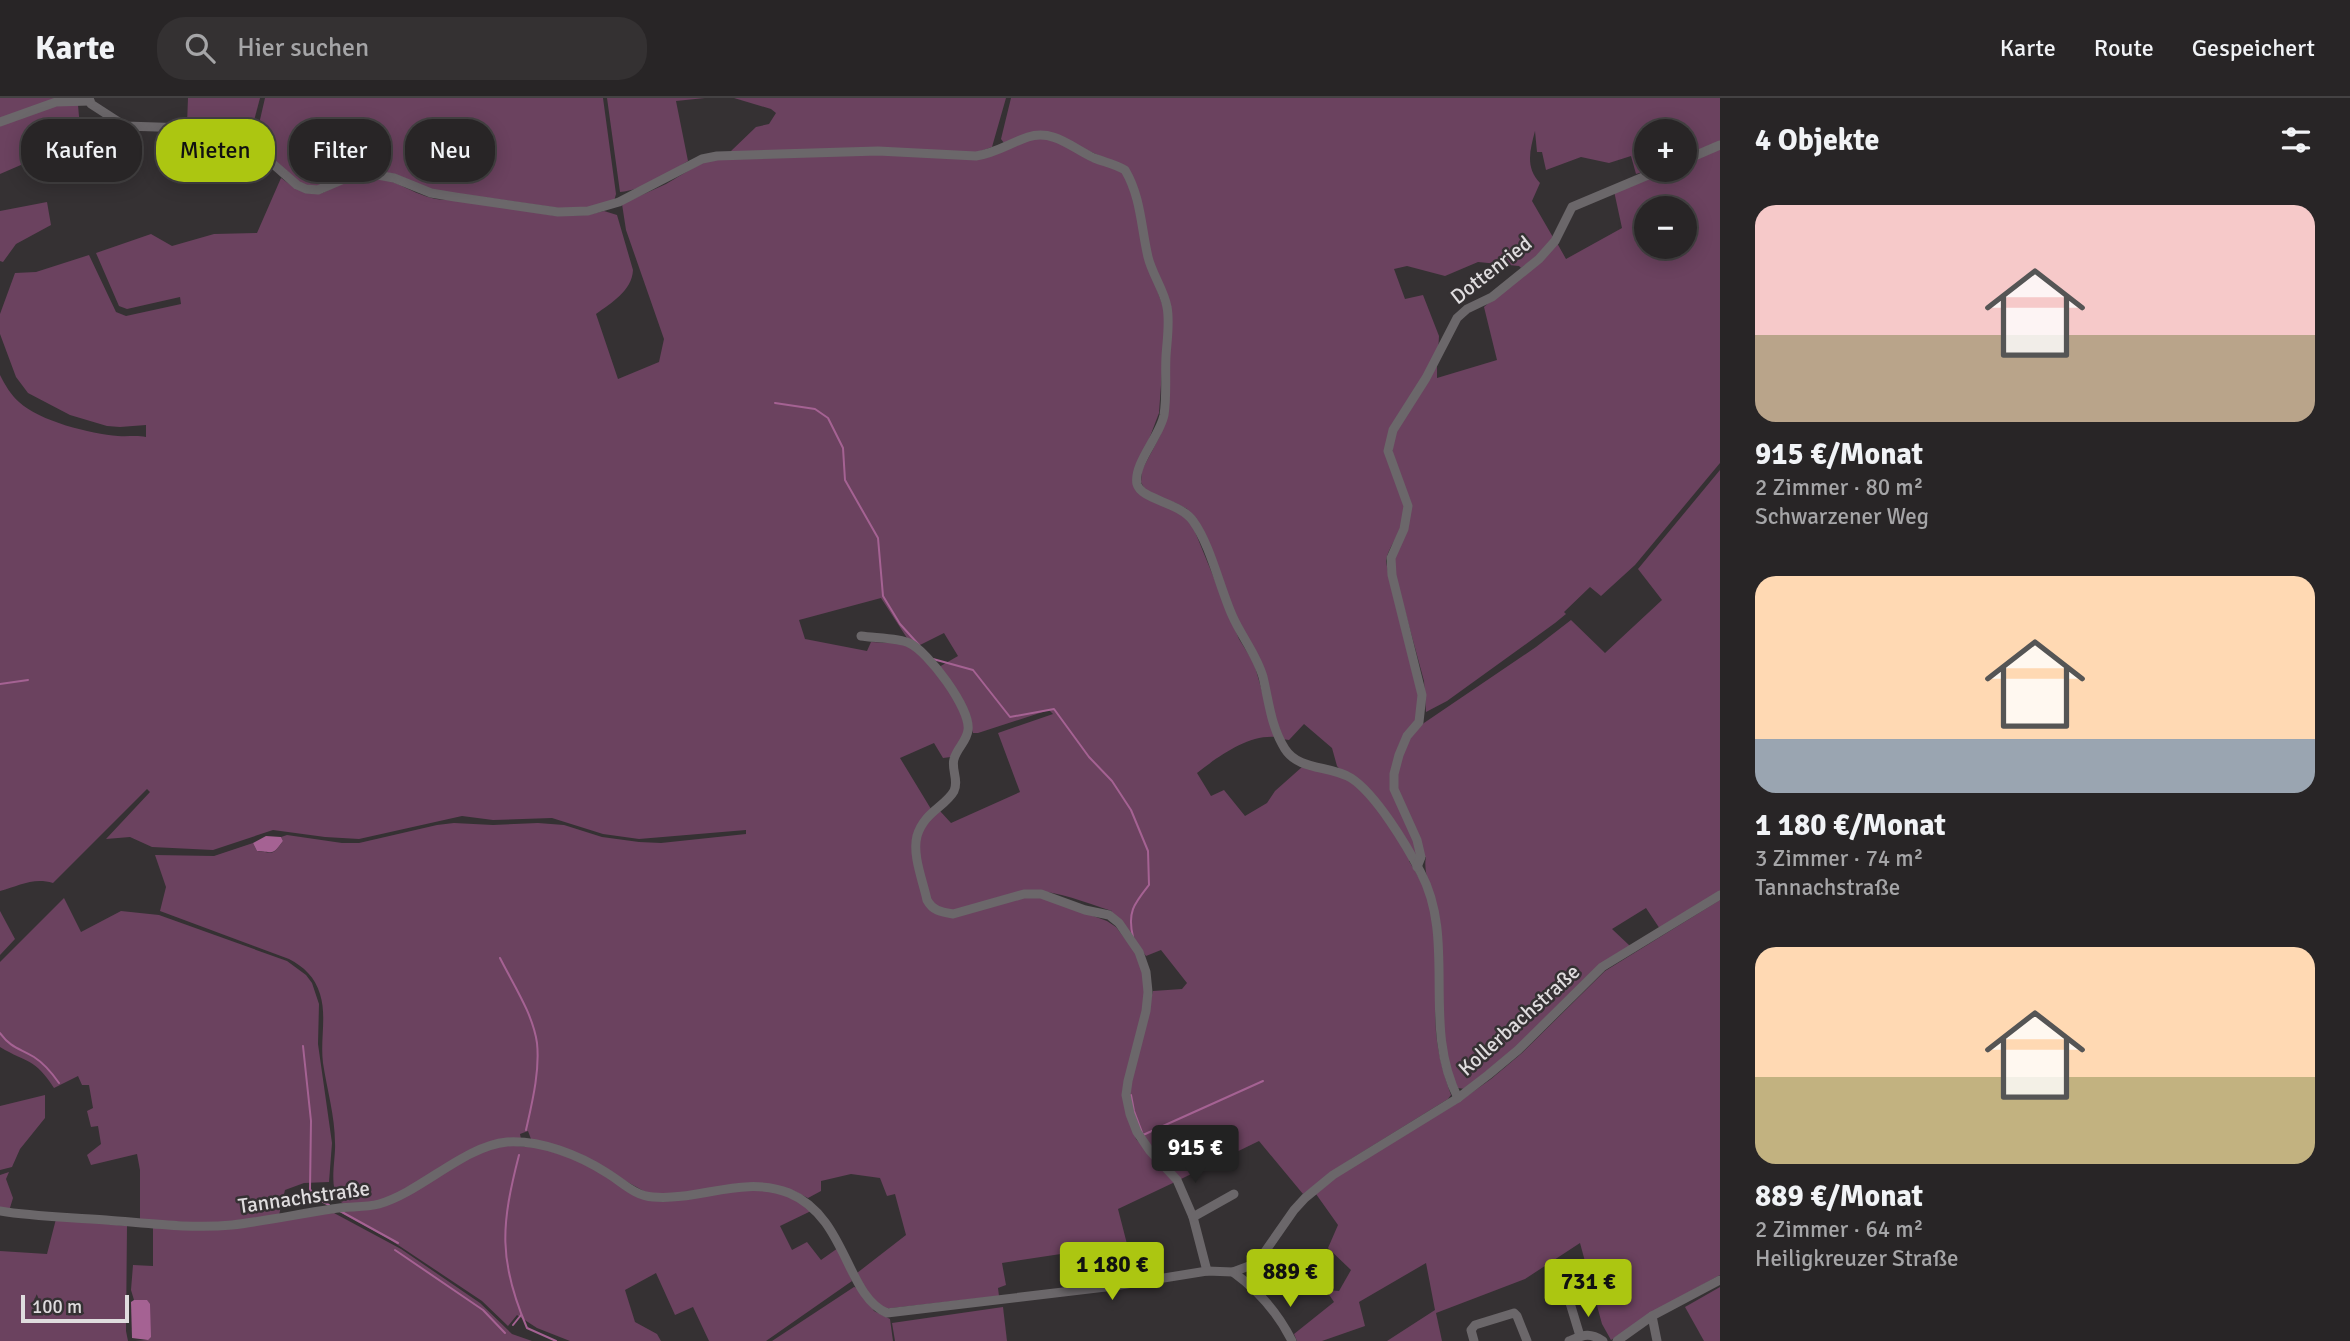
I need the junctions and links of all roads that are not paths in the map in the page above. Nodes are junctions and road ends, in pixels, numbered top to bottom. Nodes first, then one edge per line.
1 (90, 101) edge
2 (0, 122) edge
3 (1720, 145) edge
4 (1697, 155) edge
5 (1634, 179) edge
6 (861, 636) dead end
7 (1417, 867) junction
8 (1720, 895) edge
9 (1458, 1098) junction
10 (1234, 1194) dead end
11 (0, 1211) edge
12 (1193, 1217) junction
13 (1257, 1263) junction
14 (1207, 1271) junction
15 (1233, 1272) junction
16 (1569, 1280) dead end
17 (1720, 1280) edge
18 (1260, 1295) junction
19 (1652, 1316) junction
20 (1580, 1336) junction
21 (1292, 1341) edge
22 (1474, 1341) edge
23 (1527, 1341) edge
24 (1569, 1341) edge
25 (1603, 1341) edge
26 (1617, 1341) edge
27 (1657, 1341) edge

1 - 2 street
1 - 7 street
3 - 4 street
5 - 7 street, Dottenried
6 - 12 street
7 - 9 street
8 - 9 street, Kollerbachstraße
9 - 13 street, Kollerbachstraße
10 - 12 street
11 - 14 street, Tannachstraße
12 - 14 street
13 - 15 street, Tannachstraße
13 - 18 street
14 - 15 street, Tannachstraße
15 - 18 street
16 - 20 street
17 - 19 street
18 - 21 street
19 - 26 street
19 - 27 street
20 - 24 street
20 - 25 street
22 - 23 street

